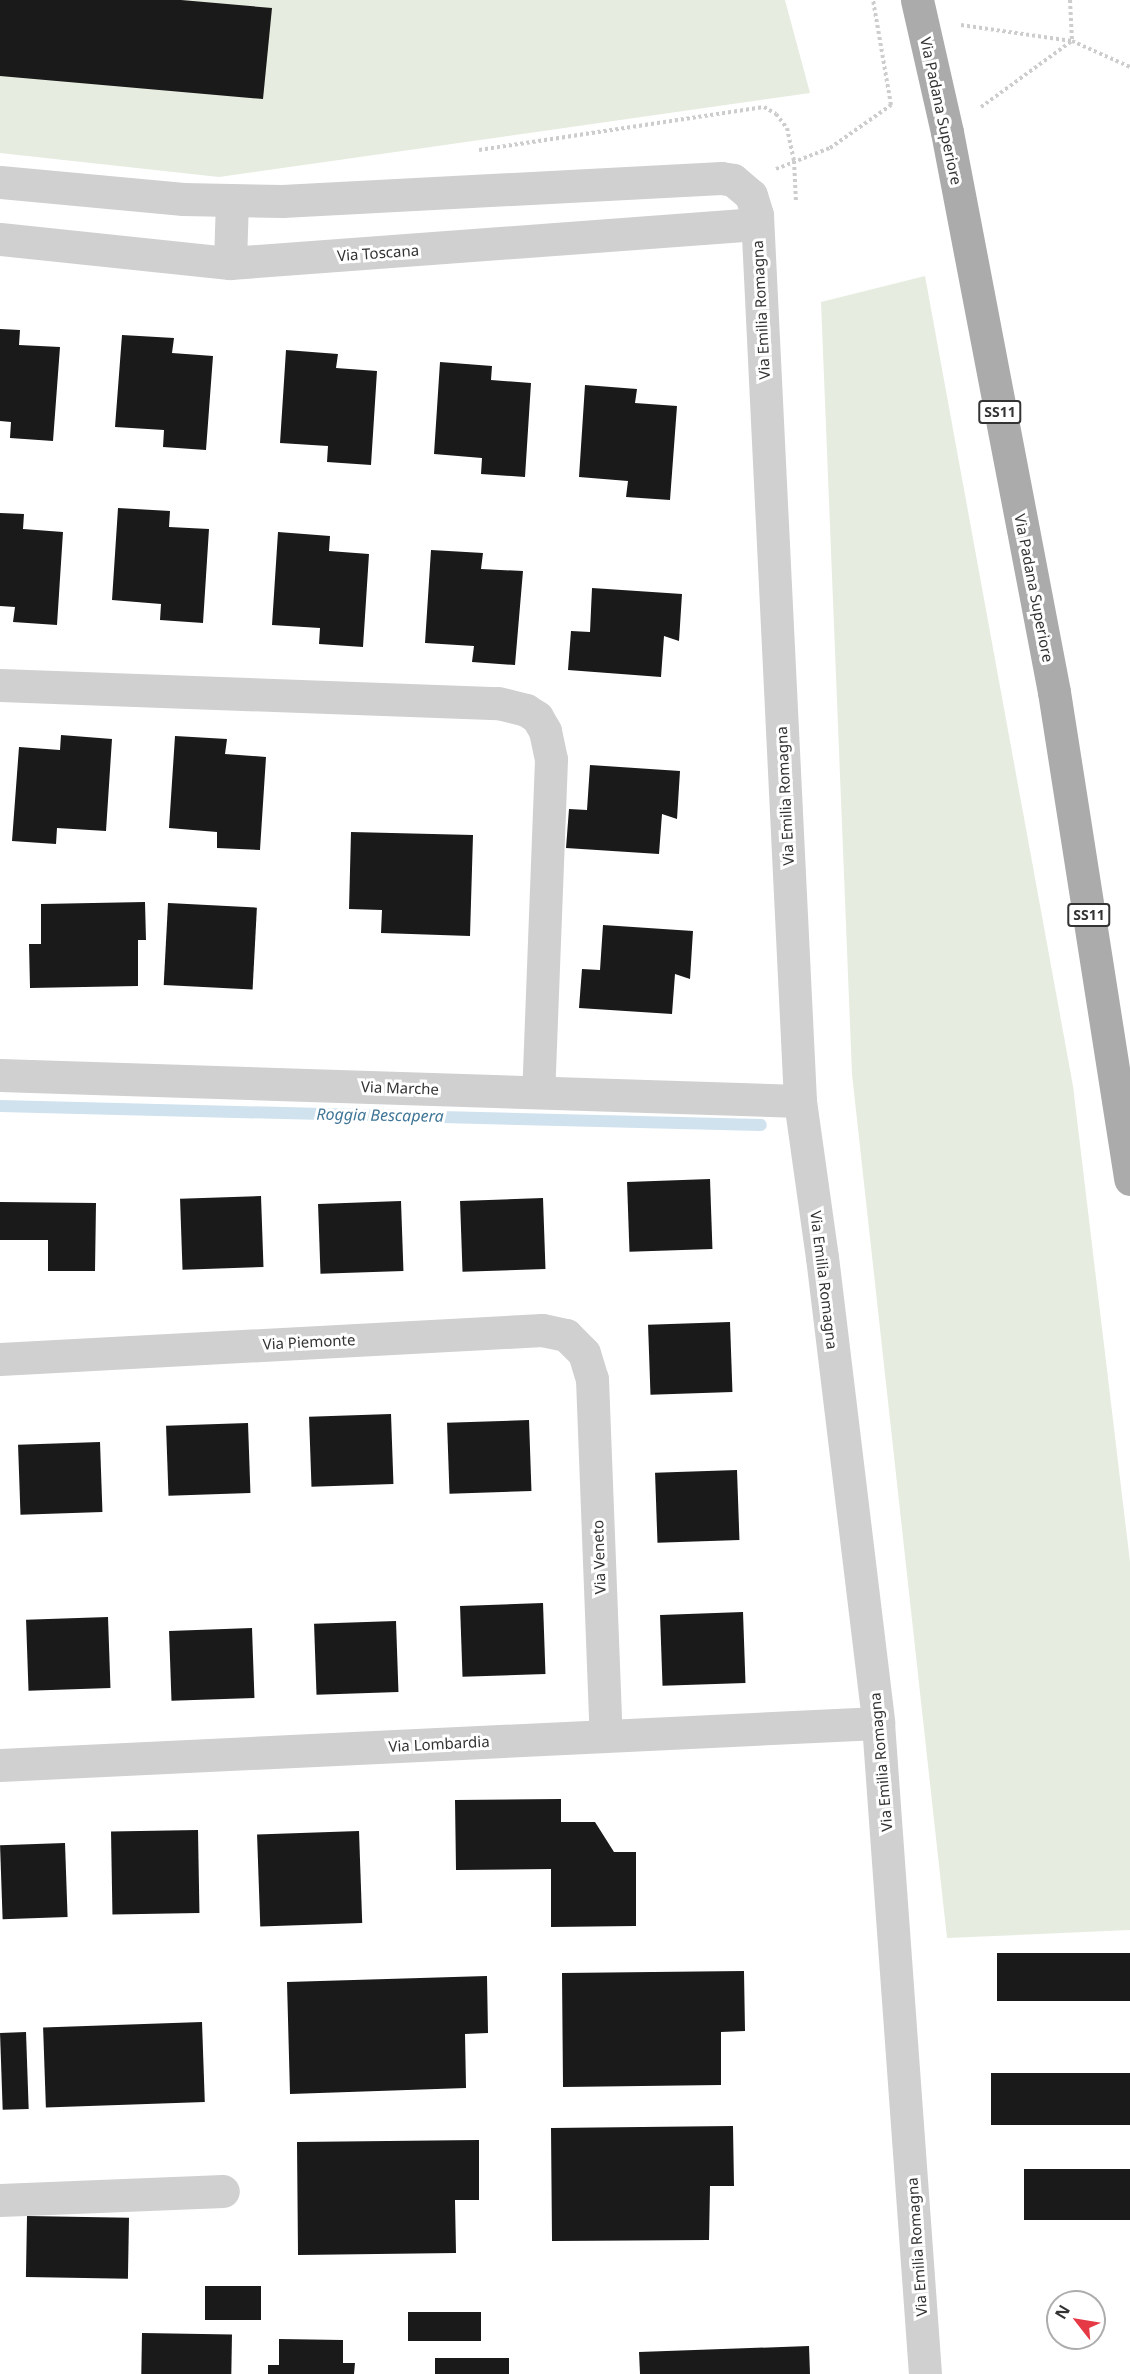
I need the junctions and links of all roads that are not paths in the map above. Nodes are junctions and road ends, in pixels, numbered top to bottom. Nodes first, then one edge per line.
1 (919, 10) edge
2 (0, 182) edge
3 (232, 200) junction
4 (757, 224) junction
5 (0, 239) edge
6 (230, 263) junction
7 (0, 685) edge
8 (0, 1075) edge
9 (538, 1092) junction
10 (800, 1101) junction
11 (1130, 1179) edge
12 (0, 1359) edge
13 (591, 1378) joint
14 (878, 1723) junction
15 (606, 1736) junction
16 (0, 1765) edge
17 (224, 2191) dead end
18 (0, 2200) edge
19 (925, 2374) edge

1 - 11 main road, Via Padana Superiore / SS11
2 - 3 street
3 - 4 street, Via Emilia Romagna
3 - 6 street
4 - 6 street, Via Toscana
4 - 10 street, Via Emilia Romagna
5 - 6 street, Via Toscana
7 - 9 street
8 - 9 street, Via Marche
9 - 10 street, Via Marche
10 - 14 street, Via Emilia Romagna
12 - 13 street, Via Piemonte
13 - 15 street, Via Veneto
14 - 15 street, Via Lombardia
14 - 19 street, Via Emilia Romagna
15 - 16 street, Via Lombardia
17 - 18 street

